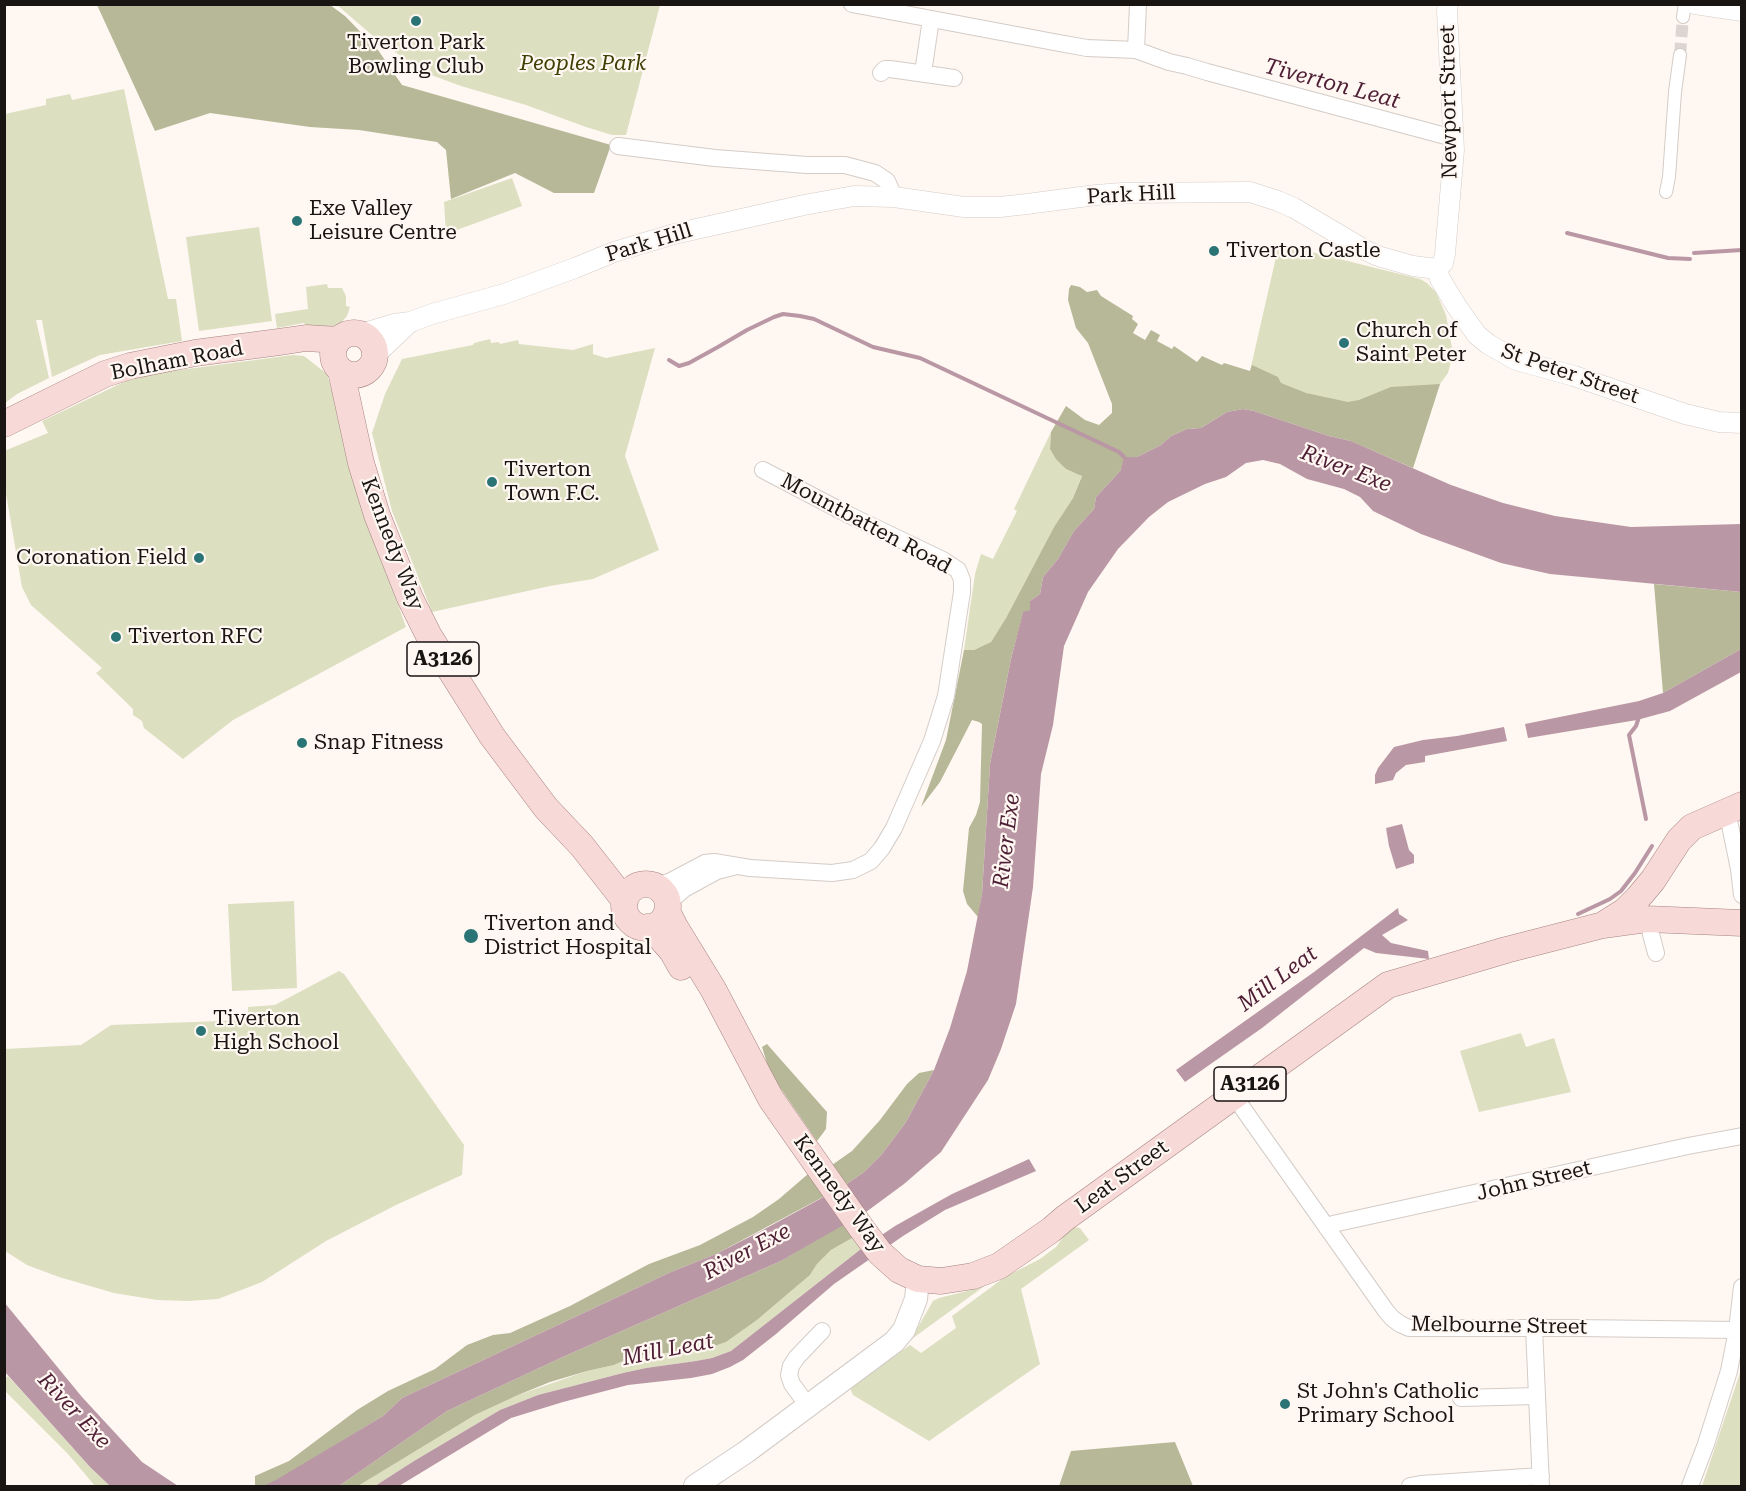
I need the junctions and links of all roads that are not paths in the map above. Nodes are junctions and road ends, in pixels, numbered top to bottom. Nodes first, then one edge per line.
1 (852, 4) edge
2 (1138, 4) edge
3 (1448, 4) edge
4 (1688, 9) edge
5 (1742, 11) edge
6 (931, 19) junction
7 (1136, 50) junction
8 (1680, 54) tunnel mouth
9 (881, 73) dead end
10 (922, 73) junction
11 (954, 78) dead end
12 (1453, 131) junction
13 (618, 146) dead end
14 (1666, 192) dead end
15 (894, 197) junction
16 (1437, 269) junction
17 (352, 355) junction
18 (1742, 423) edge
19 (4, 424) edge
20 (763, 470) dead end
21 (1734, 808) edge
22 (1742, 895) edge
23 (651, 897) junction
24 (1642, 909) junction
25 (1742, 923) edge
26 (648, 927) junction
27 (1656, 953) dead end
28 (1234, 1096) junction
29 (771, 1099) junction
30 (1742, 1136) edge
31 (1327, 1228) junction
32 (918, 1279) junction
33 (1742, 1287) edge
34 (1534, 1328) junction
35 (1737, 1330) junction
36 (822, 1331) dead end
37 (1537, 1396) junction
38 (1461, 1398) dead end
39 (808, 1406) junction
40 (1541, 1481) edge
41 (695, 1486) edge
42 (1410, 1486) edge
43 (1690, 1486) edge

1 - 6 street
2 - 7 street
3 - 12 street, Newport Street
4 - 5 street
6 - 7 street
6 - 10 street
7 - 12 street
8 - 14 street
9 - 10 street
10 - 11 street
12 - 16 street, Newport Street
13 - 15 street
15 - 16 street, Park Hill
15 - 17 street, Park Hill
16 - 18 street, St Peter Street
17 - 19 main road, Bolham Road
17 - 23 main road, Kennedy Way / A3126
20 - 23 street, Mountbatten Road
21 - 22 street
21 - 24 main road, A3126
23 - 26 main road
23 - 26 main road, A3126
23 - 29 main road, Kennedy Way / A3126
24 - 25 main road
24 - 27 street
24 - 28 main road, Leat Street / A3126
26 - 29 main road, Kennedy Way / A3126
28 - 31 street, Melbourne Street
28 - 32 main road, Leat Street / A3126
29 - 32 main road, Kennedy Way / A3126
30 - 31 street, John Street
31 - 34 street, Melbourne Street
32 - 39 main road
33 - 35 street
34 - 35 street, Melbourne Street
34 - 37 street
35 - 43 street
36 - 39 street
37 - 38 street
37 - 40 street
39 - 41 main road
40 - 42 street

